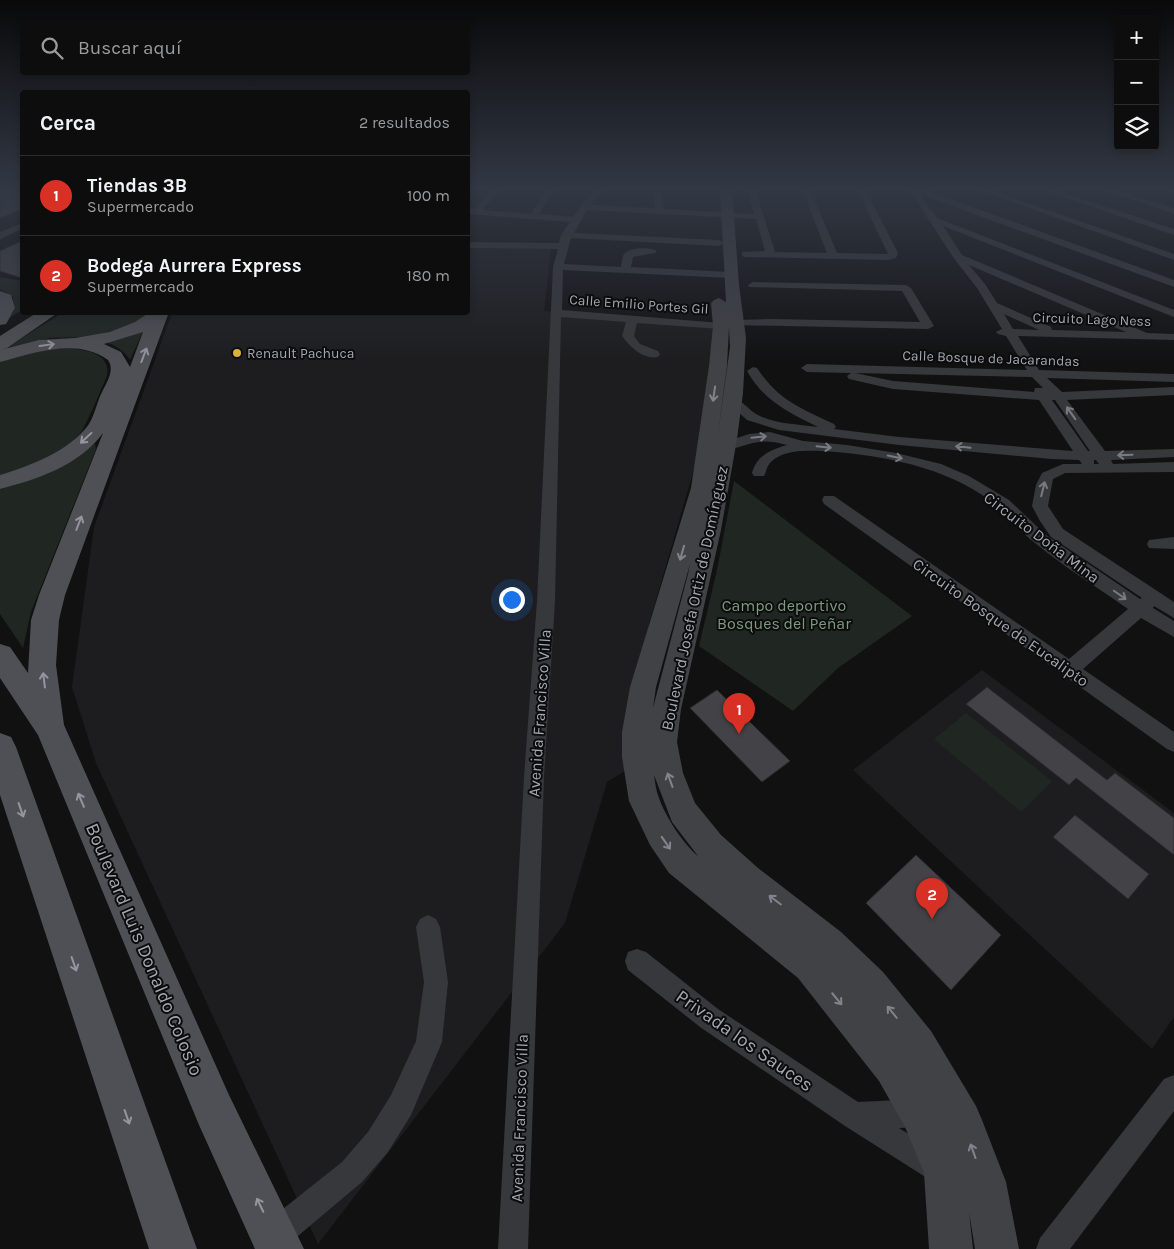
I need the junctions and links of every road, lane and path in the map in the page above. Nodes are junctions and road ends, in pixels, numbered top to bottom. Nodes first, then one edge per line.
1 (562, 247) edge
2 (722, 247) edge
3 (731, 247) edge
4 (769, 247) edge
5 (829, 247) edge
6 (890, 247) edge
7 (952, 247) edge
8 (1005, 247) edge
9 (1074, 247) edge
10 (1150, 247) edge
11 (652, 251) dead end
12 (771, 254) junction
13 (1172, 255) edge
14 (832, 256) junction
15 (958, 257) junction
16 (1125, 266) junction
17 (558, 267) junction
18 (626, 270) junction
19 (1065, 271) junction
20 (737, 272) junction
21 (1145, 273) junction
22 (972, 277) junction
23 (1092, 282) junction
24 (1174, 284) edge
25 (1031, 288) junction
26 (0, 296) edge
27 (993, 305) junction
28 (556, 313) junction
29 (1174, 314) edge
30 (23, 315) edge
31 (46, 315) edge
32 (157, 315) edge
33 (159, 315) edge
34 (730, 316) junction
35 (632, 319) junction
36 (0, 320) edge
37 (0, 329) edge
38 (996, 331) junction
39 (1010, 332) junction
40 (1056, 333) junction
41 (1145, 336) junction
42 (1174, 337) edge
43 (76, 343) junction
44 (0, 344) edge
45 (654, 354) dead end
46 (0, 356) edge
47 (807, 368) dead end
48 (735, 369) junction
49 (837, 369) junction
50 (1020, 372) junction
51 (1035, 373) junction
52 (1174, 378) edge
53 (1174, 392) edge
54 (1044, 397) junction
55 (1059, 397) junction
56 (733, 402) junction
57 (798, 412) junction
58 (800, 429) junction
59 (842, 434) junction
60 (802, 444) junction
61 (727, 446) junction
62 (847, 449) junction
63 (1174, 453) edge
64 (1083, 456) junction
65 (1105, 462) junction
66 (1174, 467) edge
67 (1092, 469) junction
68 (759, 473) dead end
69 (0, 482) edge
70 (829, 500) dead end
71 (1057, 533) junction
72 (1040, 539) junction
73 (1174, 543) edge
74 (1155, 544) dead end
75 (1147, 604) junction
76 (1174, 611) edge
77 (677, 619) junction
78 (1174, 630) edge
79 (0, 655) edge
80 (1069, 670) junction
81 (50, 728) junction
82 (1174, 742) edge
83 (4, 768) edge
84 (428, 927) dead end
85 (819, 955) junction
86 (637, 961) dead end
87 (1174, 1089) edge
88 (919, 1113) junction
89 (854, 1116) junction
90 (962, 1120) junction
91 (945, 1173) junction
92 (985, 1182) junction
93 (278, 1242) edge
94 (173, 1249) edge
95 (513, 1249) edge
96 (951, 1249) edge
97 (997, 1249) edge
98 (1051, 1249) edge

1 - 17 street, Avenida Francisco Villa
2 - 20 street, Boulevard Josefa Ortiz de Domínguez
3 - 20 street, Boulevard Josefa Ortiz de Domínguez
4 - 12 street
5 - 14 street
6 - 14 street
7 - 15 street, Circuito Lago Ness
8 - 19 street
9 - 16 street
10 - 13 street
11 - 18 street
12 - 14 street
12 - 20 street
13 - 21 street
15 - 22 street, Circuito Lago Ness
15 - 25 street
16 - 21 street
16 - 23 street
17 - 18 street
17 - 28 street, Avenida Francisco Villa
18 - 20 street
19 - 23 street
19 - 25 street
20 - 34 street, Boulevard Josefa Ortiz de Domínguez
20 - 34 street, Calle Emilio Portes Gil
21 - 24 street
22 - 27 street, Circuito Lago Ness
22 - 38 street, Circuito Lago Ness
23 - 29 street
25 - 41 street
26 - 36 main road
27 - 39 street, Circuito Lago Ness
27 - 40 street
28 - 35 street, Calle Emilio Portes Gil
28 - 95 street, Avenida Francisco Villa
30 - 37 main road
31 - 44 main road
32 - 43 main road
81 -> 33 main road
34 - 35 street, Calle Emilio Portes Gil
34 - 48 street, Boulevard Josefa Ortiz de Domínguez
35 - 45 street
38 - 39 street, Circuito Lago Ness
38 - 50 street, Circuito Lago Ness
39 - 40 street, Circuito Lago Ness
39 - 51 street, Circuito Lago Ness
40 - 41 street, Circuito Lago Ness
41 - 42 street, Circuito Lago Ness
46 -> 43 main road
43 -> 69 main road
47 - 49 street, Calle Bosque de Jacarandas
48 - 56 street, Boulevard Josefa Ortiz de Domínguez
48 - 57 street, Circuito Doña Mina
48 -> 77 street, Boulevard Josefa Ortiz de Domínguez
49 - 50 street, Calle Bosque de Jacarandas
49 - 54 street
50 - 51 street, Calle Bosque de Jacarandas
50 - 54 street, Circuito Lago Ness
51 - 52 street, Calle Bosque de Jacarandas
51 - 55 street, Circuito Lago Ness
53 - 55 street
54 - 55 street
54 - 64 street, Circuito Lago Ness
65 -> 55 street, Circuito Lago Ness
56 - 58 street, Circuito Doña Mina
56 - 61 street, Boulevard Josefa Ortiz de Domínguez
57 - 58 street
57 - 59 street, Circuito Doña Mina
58 - 59 street, Circuito Doña Mina
58 - 60 street
59 - 62 street
64 -> 59 street, Circuito Doña Mina
61 -> 60 street, Circuito Doña Mina
60 -> 62 street, Circuito Doña Mina
60 - 68 street
61 - 77 street, Boulevard Josefa Ortiz de Domínguez
62 -> 72 street, Circuito Doña Mina
63 -> 65 street, Circuito Doña Mina
64 - 65 street, Circuito Doña Mina
64 - 67 street, Circuito Lago Ness
65 - 66 street, Circuito Doña Mina
65 - 67 street, Circuito Doña Mina
71 -> 67 street, Circuito Doña Mina
70 - 80 street, Circuito Bosque de Eucalipto
71 - 72 street
71 - 75 street, Circuito Doña Mina
72 -> 75 street, Circuito Doña Mina
73 - 74 street
75 - 76 street, Circuito Doña Mina
75 - 78 street, Circuito Doña Mina
75 - 80 street
77 - 85 street, Boulevard Josefa Ortiz de Domínguez
79 - 81 main road, Boulevard Luis Donaldo Colosio
80 - 82 street, Circuito Bosque de Eucalipto
93 -> 81 main road, Boulevard Luis Donaldo Colosio
83 -> 94 main road
84 - 93 street
85 -> 88 street, Boulevard Josefa Ortiz de Domínguez
90 -> 85 street, Boulevard Josefa Ortiz de Domínguez
86 - 89 street, Privada los Sauces
87 - 98 street
88 - 89 street
88 - 90 street
88 - 91 street, Boulevard Josefa Ortiz de Domínguez
89 - 91 street, Privada los Sauces
92 -> 90 street, Boulevard Josefa Ortiz de Domínguez
91 - 92 street, Privada los Sauces
91 - 96 street, Boulevard Josefa Ortiz de Domínguez
92 - 97 street, Boulevard Josefa Ortiz de Domínguez

